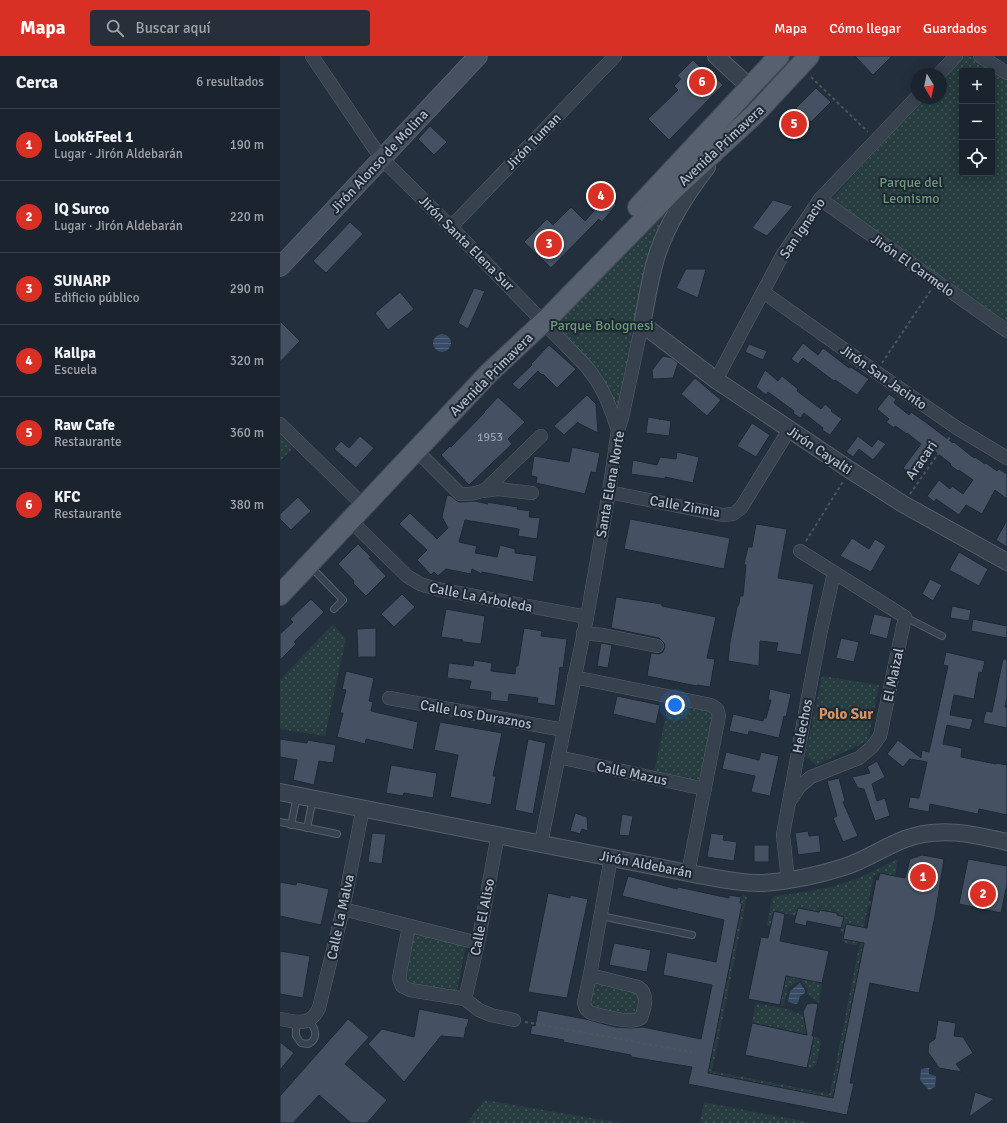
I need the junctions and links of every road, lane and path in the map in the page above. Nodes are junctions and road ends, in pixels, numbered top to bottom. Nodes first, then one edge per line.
1 (312, 56) edge
2 (478, 56) edge
3 (616, 56) edge
4 (716, 56) edge
5 (778, 56) edge
6 (956, 56) edge
7 (980, 56) edge
8 (805, 61) edge
9 (945, 68) edge
10 (1007, 73) edge
11 (749, 87) junction
12 (766, 102) junction
13 (911, 103) edge
14 (876, 140) junction
15 (725, 143) junction
16 (382, 158) junction
17 (820, 199) junction
18 (452, 227) junction
19 (280, 267) edge
20 (936, 282) junction
21 (763, 292) junction
22 (539, 317) junction
23 (642, 324) junction
24 (1007, 331) edge
25 (876, 372) junction
26 (716, 380) junction
27 (280, 424) edge
28 (957, 428) junction
29 (618, 430) junction
30 (789, 430) junction
31 (540, 436) dead end
32 (417, 451) junction
33 (1007, 458) edge
34 (850, 470) junction
35 (481, 492) junction
36 (609, 492) junction
37 (532, 493) dead end
38 (355, 497) junction
39 (903, 504) junction
40 (351, 521) junction
41 (800, 551) joint
42 (1007, 562) edge
43 (308, 565) junction
44 (834, 573) junction
45 (280, 577) edge
46 (280, 595) edge
47 (334, 610) dead end
48 (586, 617) junction
49 (905, 617) junction
50 (583, 633) junction
51 (942, 636) dead end
52 (657, 646) dead end
53 (574, 677) junction
54 (389, 698) dead end
55 (564, 730) junction
56 (558, 757) junction
57 (795, 764) junction
58 (811, 778) junction
59 (705, 788) junction
60 (280, 792) edge
61 (297, 796) junction
62 (313, 799) junction
63 (789, 802) junction
64 (363, 808) junction
65 (280, 822) edge
66 (291, 825) junction
67 (308, 828) junction
68 (337, 834) dead end
69 (498, 834) junction
70 (1007, 842) edge
71 (541, 843) junction
72 (611, 857) junction
73 (688, 873) junction
74 (788, 880) junction
75 (343, 909) junction
76 (601, 916) junction
77 (409, 926) junction
78 (692, 935) dead end
79 (478, 943) junction
80 (590, 975) junction
81 (465, 999) junction
82 (280, 1019) edge
83 (514, 1020) joint
84 (692, 1052) dead end

1 - 16 street, Jirón Santa Elena Sur
2 - 16 main road, Jirón Alonso de Molina
3 - 18 street, Jirón Tuman
4 - 11 street
5 - 11 main road, Avenida Primavera
6 - 9 street
7 - 10 street
8 - 12 main road, Avenida Primavera
8 - 14 path
11 - 12 street
11 - 22 main road, Avenida Primavera
12 - 15 main road, Avenida Primavera
13 - 14 street, San Ignacio
14 - 17 street, San Ignacio
15 - 22 main road, Avenida Primavera
15 - 23 street, Santa Elena Norte
16 - 18 street, Jirón Santa Elena Sur
16 - 19 main road, Jirón Alonso de Molina
17 - 20 street, Jirón El Carmelo
17 - 21 street, San Ignacio
18 - 22 street, Jirón Santa Elena Sur
20 - 24 street, Jirón El Carmelo
20 - 25 path
21 - 25 street, Jirón San Jacinto
21 - 26 street, San Ignacio
22 - 29 street, Jirón Santa Elena Sur
22 - 32 main road, Avenida Primavera
22 - 38 main road, Avenida Primavera
23 - 26 street, Jirón Cayalti
23 - 29 street, Santa Elena Norte
25 - 28 street, Jirón San Jacinto
26 - 30 street, Jirón Cayalti
27 - 38 street
28 - 33 street, Jirón San Jacinto
28 - 39 path, Aracari
29 - 36 street, Santa Elena Norte
30 - 34 street, Jirón Cayalti
30 - 36 street, Calle Zinnia
31 - 35 street
32 - 35 street
32 - 40 main road, Avenida Primavera
34 - 39 street, Jirón Cayalti
34 - 41 path
35 - 37 street
36 - 48 street, Santa Elena Norte
38 - 45 main road, Avenida Primavera
39 - 42 street, Jirón Cayalti
40 - 43 main road, Avenida Primavera
40 - 48 street, Calle La Arboleda
41 - 44 street
43 - 46 main road, Avenida Primavera
43 - 47 lane
44 - 49 street
44 - 57 street, Helechos
48 - 50 street, Santa Elena Norte
49 - 51 lane
49 - 58 street, El Maizal
50 - 52 street
50 - 53 street, Santa Elena Norte
53 - 55 street, Santa Elena Norte
53 - 59 street
54 - 55 street, Calle Los Duraznos
55 - 56 street, Santa Elena Norte
56 - 59 street, Calle Mazus
56 - 71 street, Santa Elena Norte
57 - 58 street
57 - 63 street, Helechos
58 - 63 street, El Maizal
59 - 73 street
60 - 61 street, Jirón Aldebarán
61 - 62 street, Jirón Aldebarán
61 - 66 lane
62 - 64 street, Jirón Aldebarán
62 - 67 lane
63 - 74 street, Helechos
64 - 69 street, Jirón Aldebarán
64 - 75 street, Calle La Malva
65 - 66 lane
66 - 67 lane
67 - 68 lane
69 - 71 street, Jirón Aldebarán
69 - 79 street, Calle El Aliso
70 - 74 street, Jirón Aldebarán
71 - 72 street, Jirón Aldebarán
72 - 73 street, Jirón Aldebarán
72 - 76 street
73 - 74 street, Jirón Aldebarán
75 - 77 street
75 - 82 street, Calle La Malva
76 - 78 lane
76 - 80 street
77 - 79 street
77 - 81 street
79 - 81 street, Calle El Aliso
80 - 80 street
81 - 83 street
83 - 84 path

